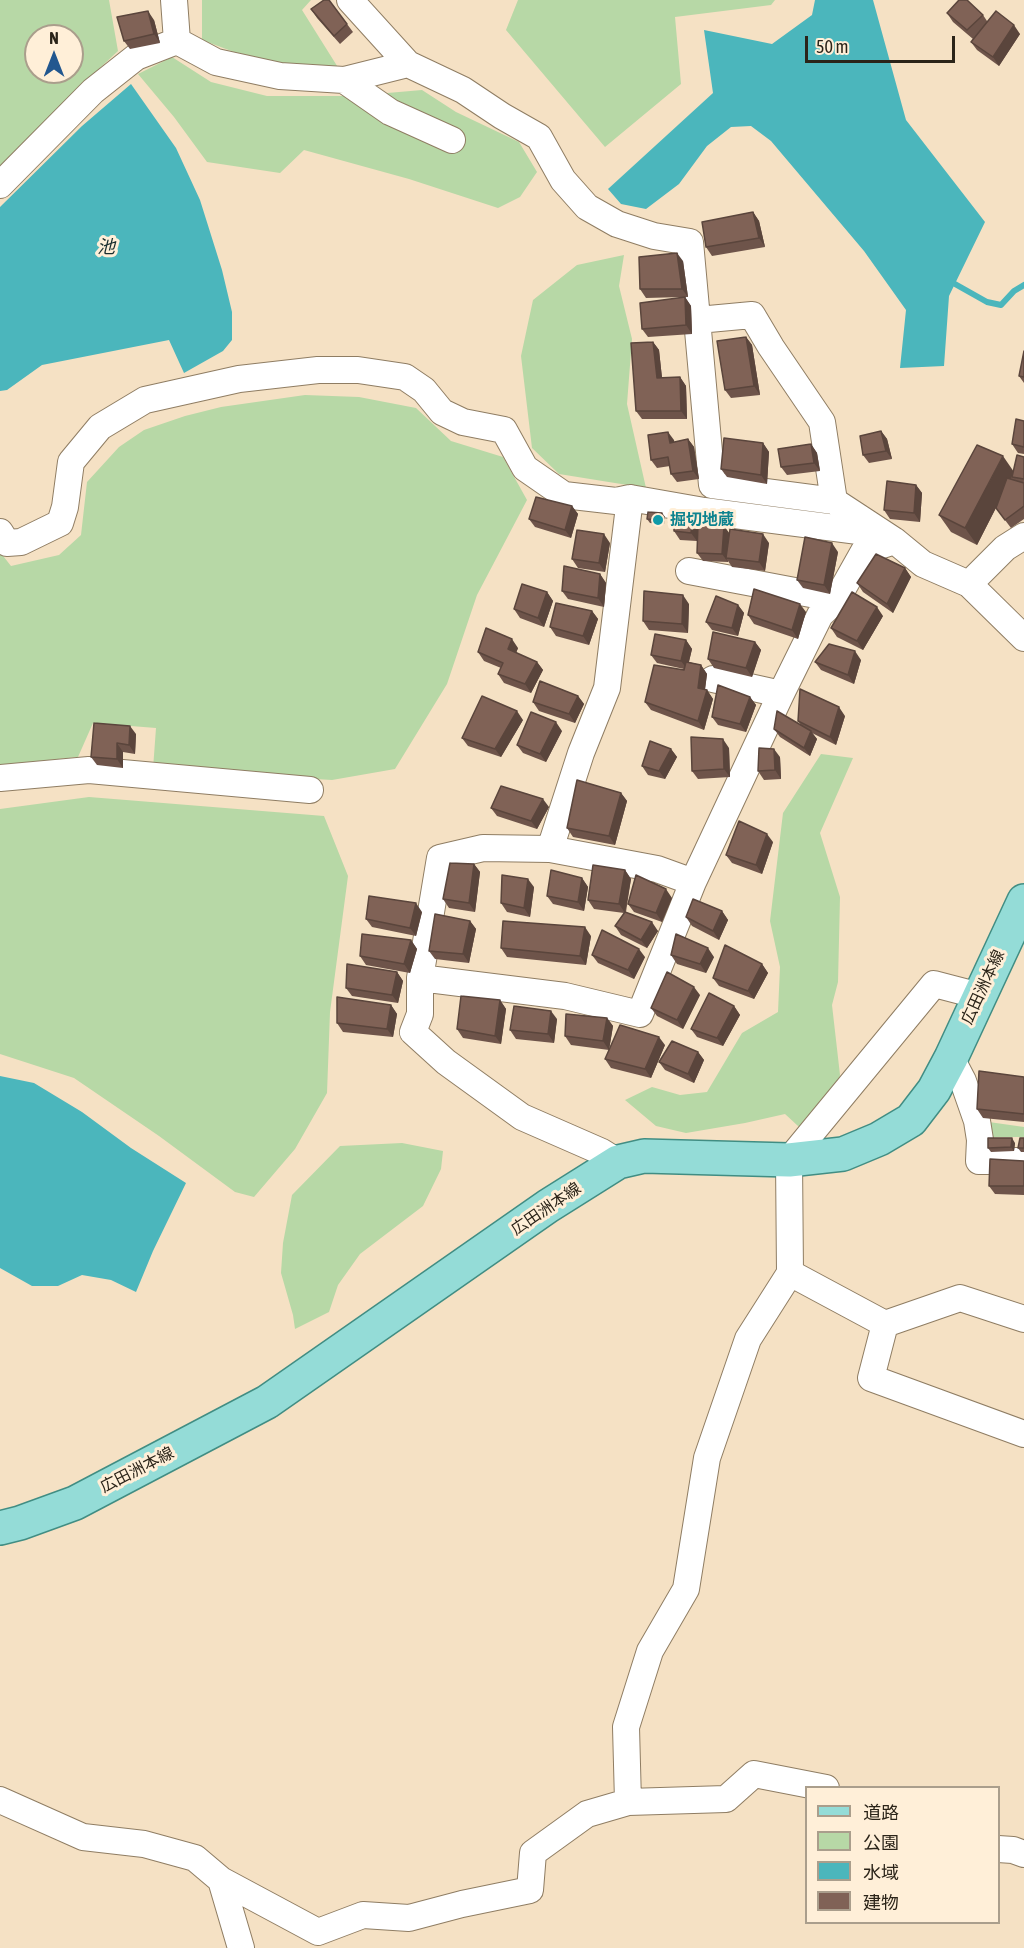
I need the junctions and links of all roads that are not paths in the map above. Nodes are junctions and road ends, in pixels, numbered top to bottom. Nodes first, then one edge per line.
1 (174, 0) edge
2 (350, 0) edge
3 (177, 41) junction
4 (408, 64) junction
5 (344, 80) junction
6 (452, 140) dead end
7 (0, 185) edge
8 (698, 320) junction
9 (630, 498) junction
10 (834, 501) junction
11 (0, 532) edge
12 (1024, 536) edge
13 (895, 541) junction
14 (689, 571) dead end
15 (969, 584) junction
16 (837, 599) junction
17 (1024, 638) edge
18 (713, 679) dead end
19 (781, 694) junction
20 (0, 778) edge
21 (310, 790) dead end
22 (550, 849) junction
23 (693, 882) junction
24 (1024, 901) edge
25 (420, 978) junction
26 (980, 996) junction
27 (951, 1058) junction
28 (789, 1160) junction
29 (1024, 1161) edge
30 (618, 1162) junction
31 (790, 1273) junction
32 (1024, 1318) edge
33 (885, 1324) junction
34 (1024, 1434) edge
35 (0, 1528) edge
36 (816, 1786) edge
37 (0, 1800) edge
38 (628, 1803) junction
39 (1000, 1849) edge
40 (1024, 1854) edge
41 (220, 1880) junction
42 (241, 1948) edge

1 - 3 street
2 - 4 street
3 - 5 street
3 - 7 street
4 - 5 street
4 - 8 street
5 - 6 street
8 - 10 street
8 - 10 street
9 - 11 street
9 - 13 street
9 - 22 street
10 - 13 street
12 - 15 street
13 - 15 street
13 - 16 street
14 - 16 street
15 - 17 street
16 - 19 street
18 - 19 street
19 - 23 street
20 - 21 street
22 - 23 street
22 - 25 street
23 - 25 street
24 - 26 main road, 広田洲本線
25 - 30 street
26 - 27 main road, 広田洲本線
26 - 28 street
27 - 28 main road, 広田洲本線
27 - 29 street
28 - 30 main road, 広田洲本線
28 - 31 street
30 - 35 main road, 広田洲本線
31 - 33 street
31 - 38 street
32 - 33 street
33 - 34 street
36 - 38 street
37 - 41 street
38 - 41 street
39 - 40 street
41 - 42 street

